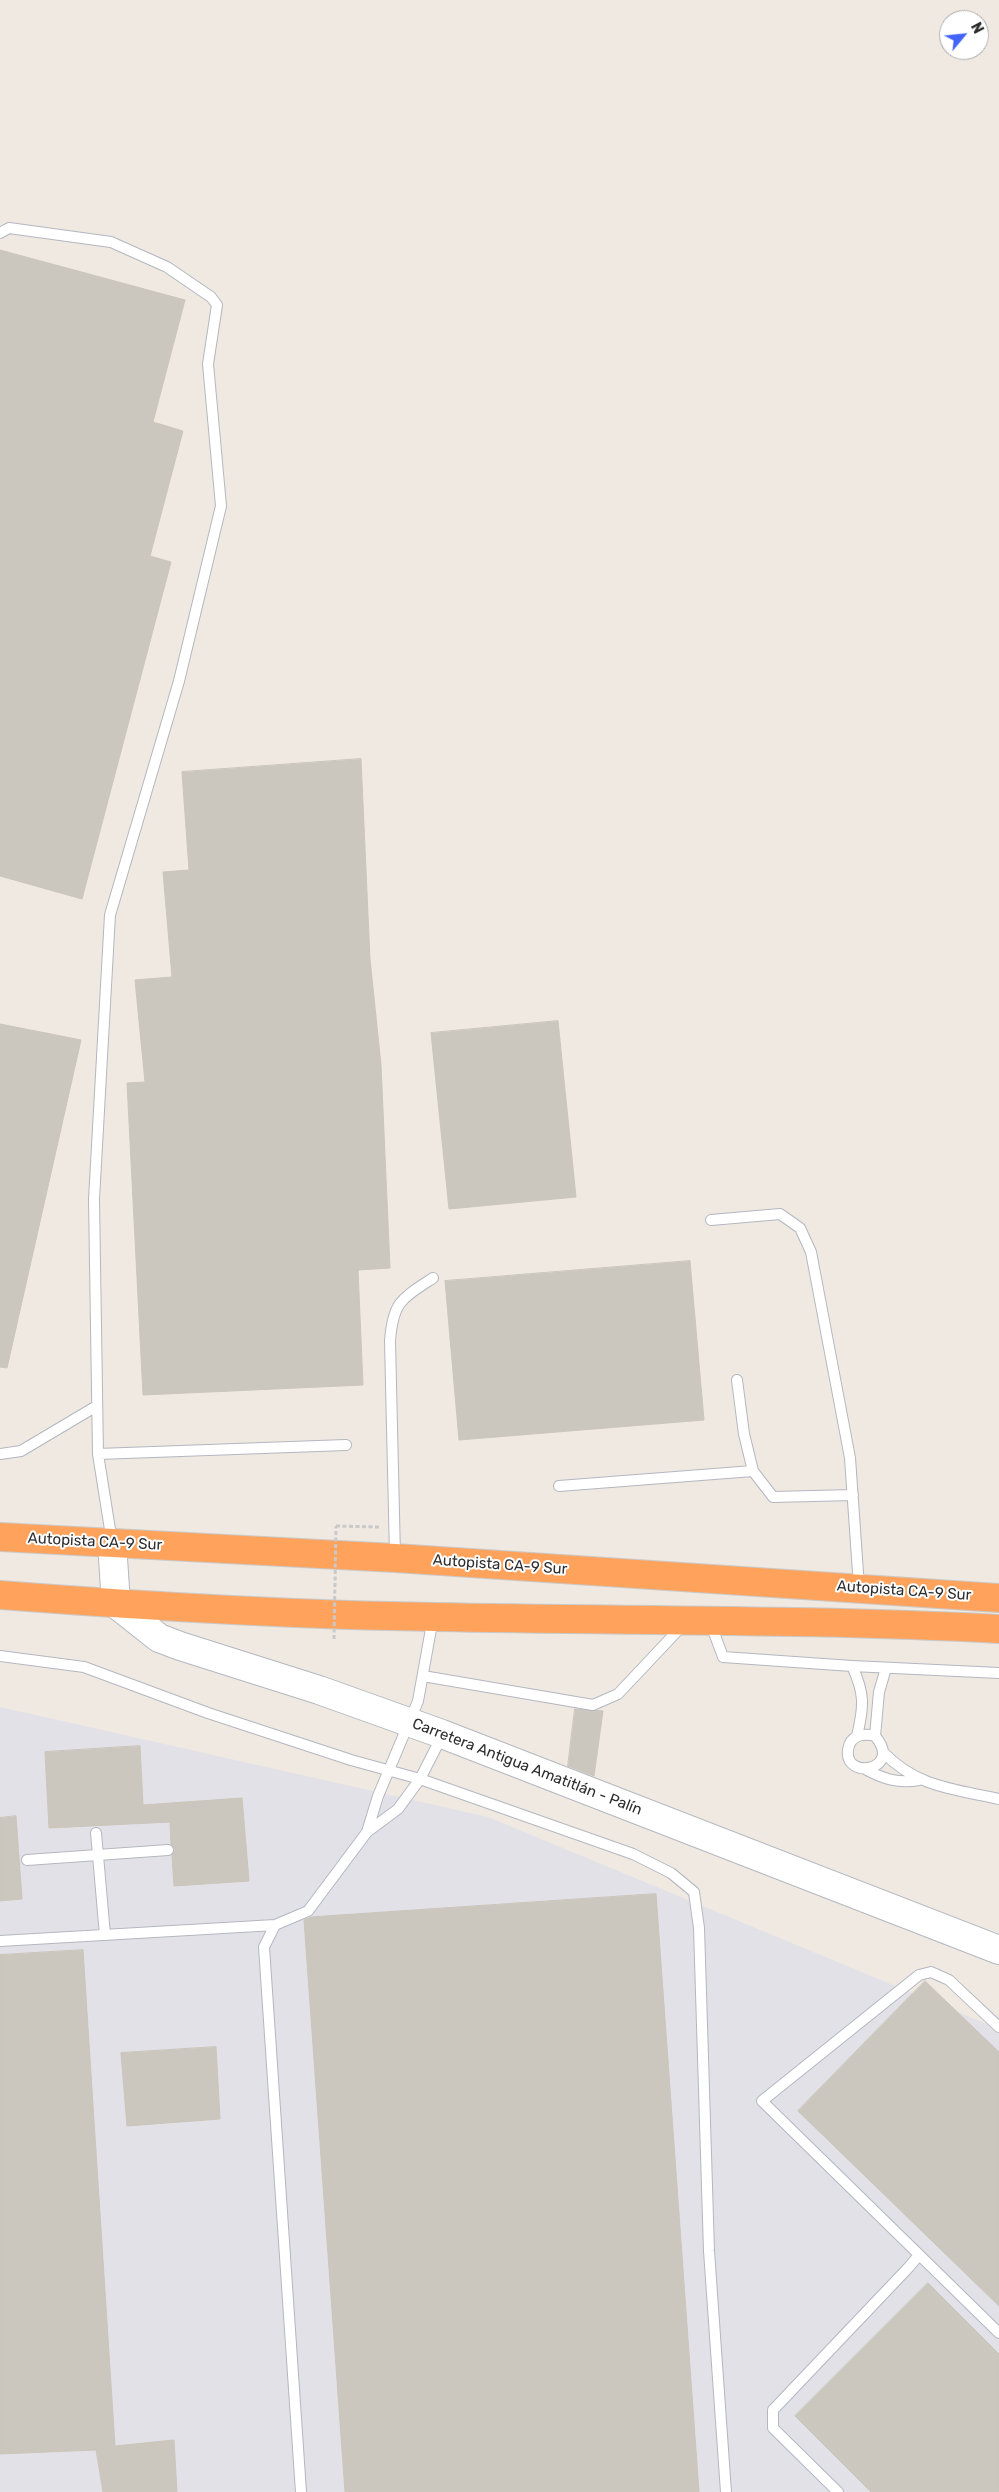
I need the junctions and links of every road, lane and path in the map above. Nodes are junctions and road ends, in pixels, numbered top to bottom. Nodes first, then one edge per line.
1 (0, 232) edge
2 (711, 1220) dead end
3 (432, 1278) dead end
4 (737, 1380) dead end
5 (95, 1407) junction
6 (346, 1445) dead end
7 (0, 1454) edge
8 (98, 1454) junction
9 (753, 1471) junction
10 (559, 1486) dead end
11 (853, 1495) junction
12 (385, 1527) dead end
13 (0, 1537) edge
14 (112, 1543) junction
15 (394, 1558) junction
16 (859, 1588) junction
17 (0, 1595) edge
18 (999, 1598) edge
19 (116, 1604) junction
20 (433, 1617) junction
21 (698, 1621) junction
22 (999, 1628) edge
23 (334, 1639) dead end
24 (0, 1656) edge
25 (852, 1666) junction
26 (886, 1668) junction
27 (999, 1673) edge
28 (423, 1676) junction
29 (409, 1722) junction
30 (442, 1734) junction
31 (857, 1736) junction
32 (875, 1736) junction
33 (883, 1752) junction
34 (390, 1769) junction
35 (865, 1769) junction
36 (420, 1778) junction
37 (919, 1780) junction
38 (999, 1800) edge
39 (367, 1832) junction
40 (96, 1833) dead end
41 (168, 1850) dead end
42 (97, 1855) junction
43 (27, 1860) dead end
44 (275, 1925) junction
45 (105, 1935) junction
46 (0, 1941) edge
47 (999, 1950) edge
48 (999, 2026) edge
49 (919, 2255) junction
50 (999, 2333) edge
51 (301, 2492) edge
52 (726, 2492) edge
53 (838, 2492) edge

1 - 5 lane
2 - 11 lane
3 - 15 lane
4 - 9 lane
5 - 7 lane
5 - 8 lane
6 - 8 lane
8 - 14 lane
9 - 10 lane
9 - 11 lane
11 - 16 lane
12 - 23 path, bridge
13 - 14 highway, Autopista CA-9 Sur
14 - 15 highway, Autopista CA-9 Sur
14 - 19 main road
15 - 16 highway, Autopista CA-9 Sur
16 - 18 highway, Autopista CA-9 Sur
17 - 19 highway, Autopista CA-9 Sur
19 - 20 highway, Autopista CA-9 Sur
19 - 29 main road, Carretera Antigua Amatitlán - Palín
20 - 21 highway, Autopista CA-9 Sur
20 - 28 lane
21 - 22 highway, Autopista CA-9 Sur
21 - 25 lane
21 - 28 lane
24 - 34 lane
25 - 26 lane
25 - 31 lane
26 - 27 lane
26 - 32 lane
28 - 29 lane
29 - 30 main road, Carretera Antigua Amatitlán - Palín
29 - 34 lane
30 - 36 lane
30 - 47 main road, Carretera Antigua Amatitlán - Palín
31 - 32 lane
31 - 35 lane
32 - 33 lane
33 - 35 lane
33 - 37 lane
34 - 36 lane
34 - 39 lane
35 - 37 lane
36 - 39 lane
36 - 52 lane
37 - 38 lane
39 - 44 lane
40 - 42 lane
41 - 42 lane
42 - 43 lane
42 - 45 lane
44 - 45 lane
44 - 51 lane
45 - 46 lane
48 - 49 lane
49 - 50 lane
49 - 53 lane

